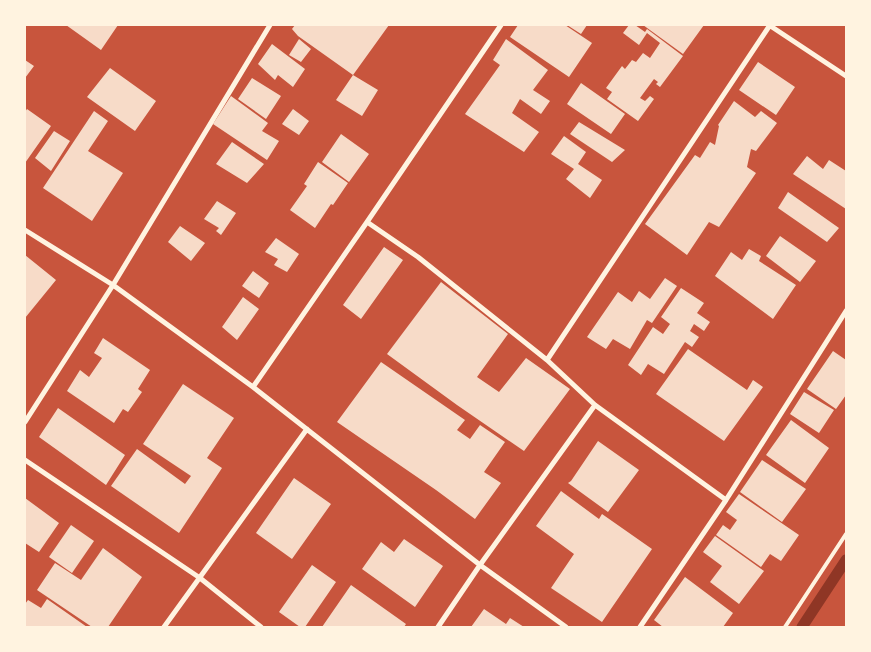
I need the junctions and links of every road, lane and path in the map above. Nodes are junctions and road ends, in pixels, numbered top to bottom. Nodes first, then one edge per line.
1 (270, 25) edge
2 (501, 25) edge
3 (770, 25) edge
4 (846, 76) edge
5 (367, 222) junction
6 (25, 230) edge
7 (112, 284) junction
8 (846, 311) edge
9 (547, 360) junction
10 (253, 387) junction
11 (595, 405) junction
12 (25, 422) edge
13 (307, 429) junction
14 (25, 460) edge
15 (726, 500) junction
16 (846, 534) edge
17 (480, 565) junction
18 (200, 578) junction
19 (164, 627) edge
20 (261, 627) edge
21 (438, 627) edge
22 (566, 627) edge
23 (640, 627) edge
24 (785, 627) edge

1 - 7 street
2 - 5 street
3 - 4 street
3 - 9 street
5 - 9 street
5 - 10 street
6 - 7 street
7 - 10 street
7 - 12 street
8 - 15 street
9 - 11 street
10 - 13 street
11 - 15 street
11 - 17 street
13 - 17 street
13 - 18 street
14 - 18 street
15 - 23 street
16 - 24 lane
17 - 21 street
17 - 22 street
18 - 19 street
18 - 20 street

